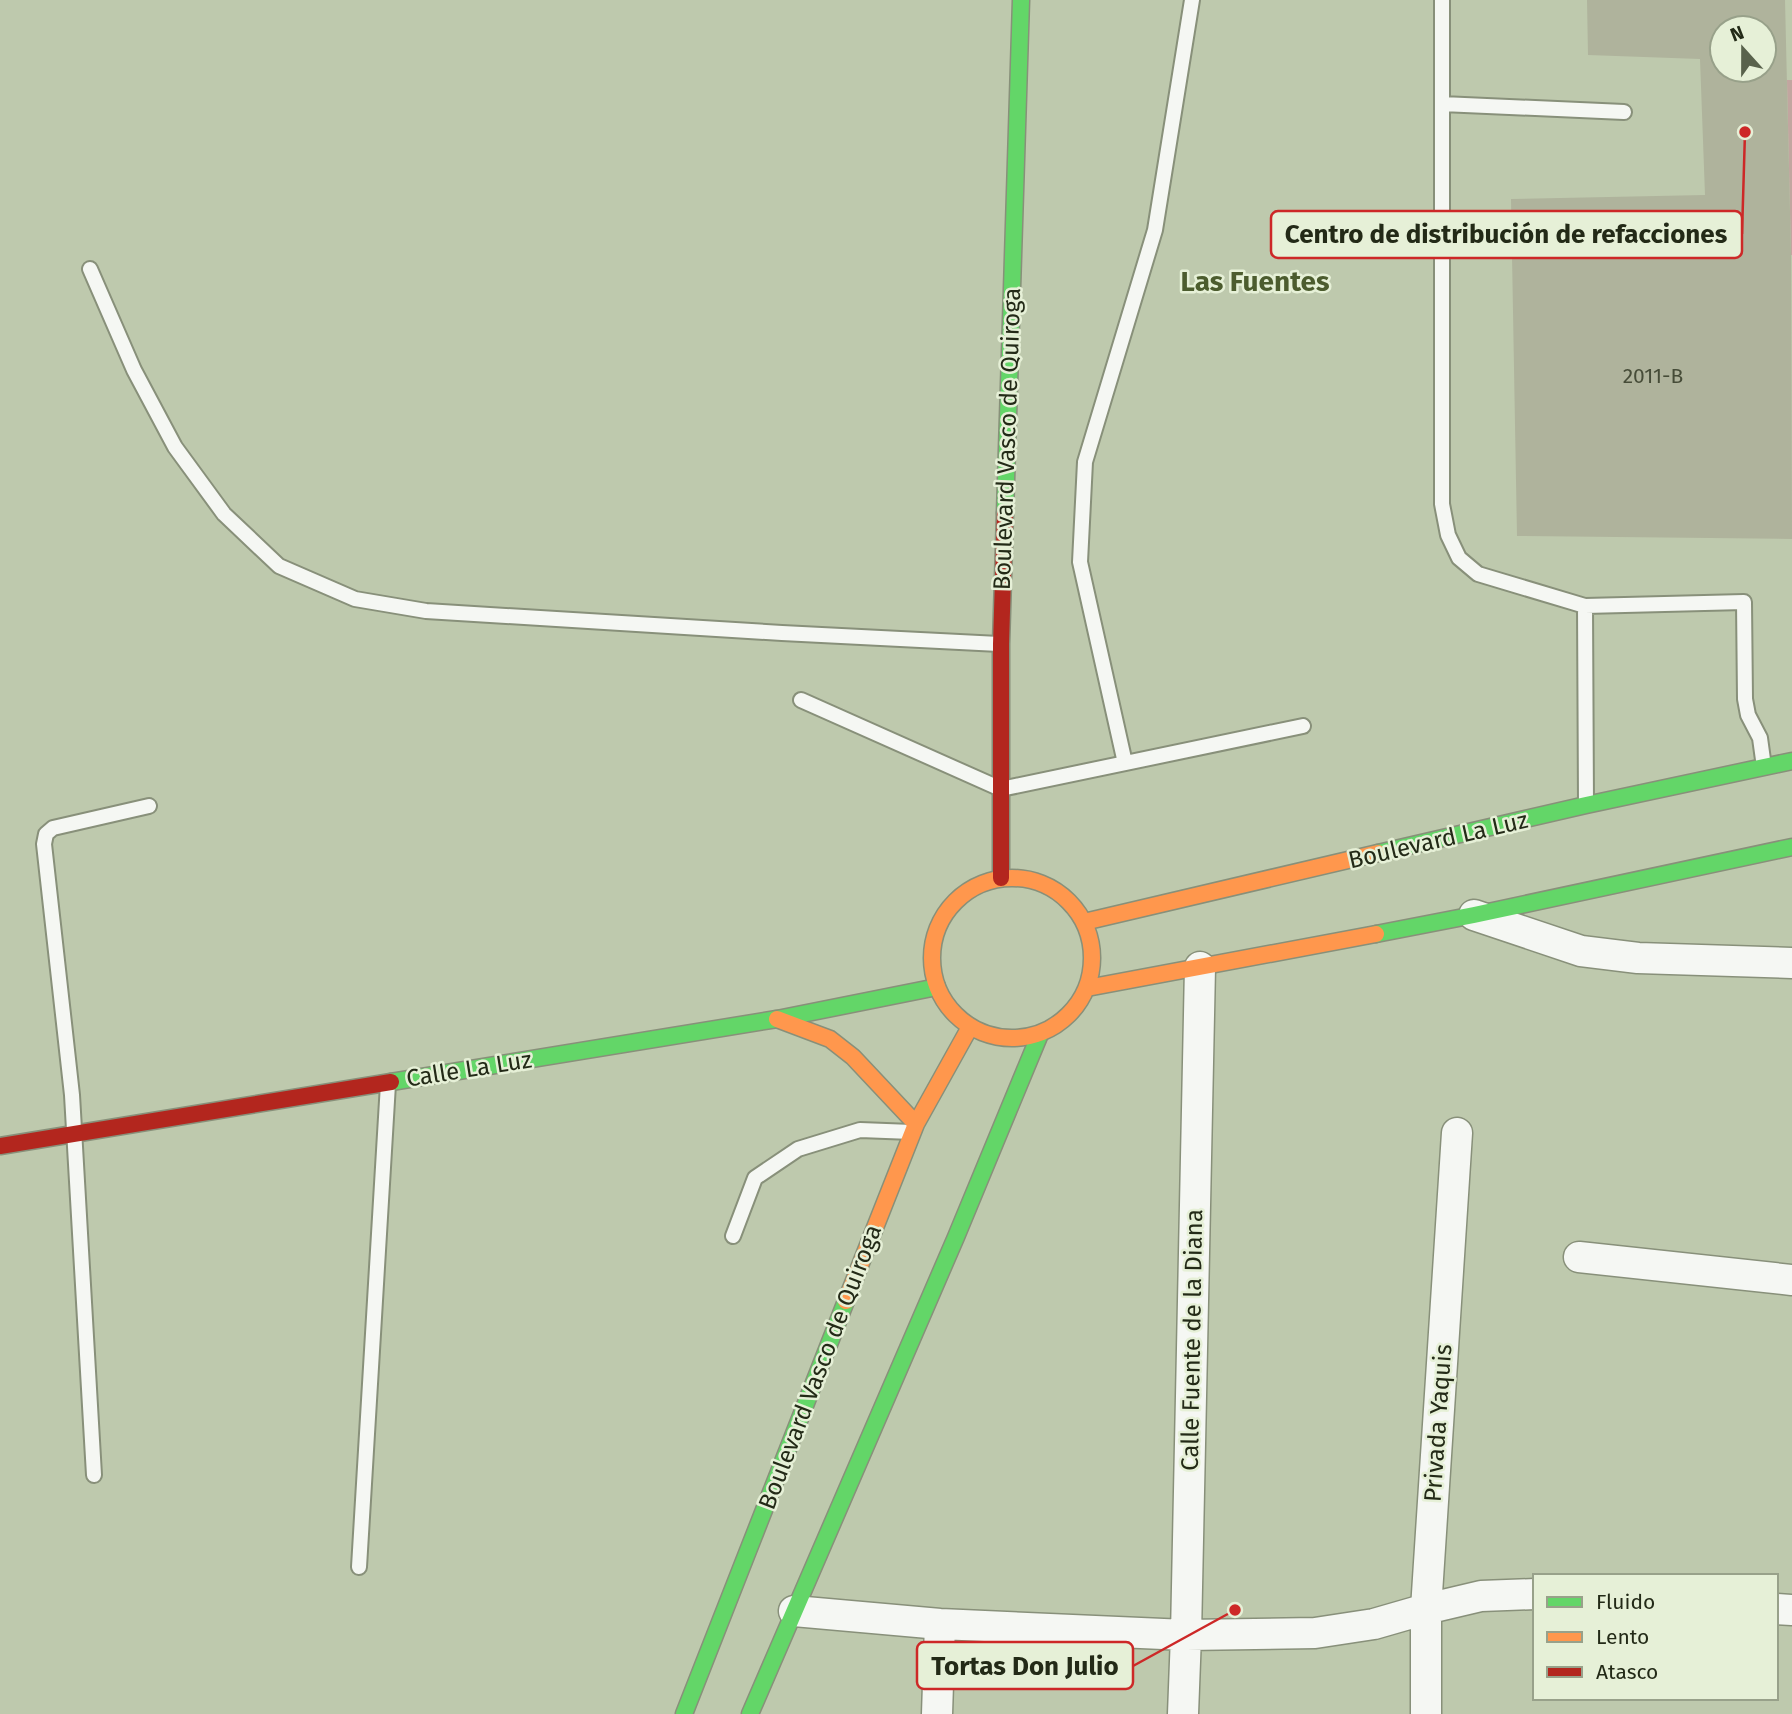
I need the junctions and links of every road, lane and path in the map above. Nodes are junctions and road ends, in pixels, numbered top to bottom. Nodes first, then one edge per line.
1 (1021, 0) edge
2 (1192, 0) edge
3 (1442, 0) edge
4 (1442, 104) junction
5 (1624, 112) dead end
6 (90, 268) dead end
7 (1585, 606) junction
8 (1001, 644) junction
9 (801, 700) dead end
10 (1303, 726) dead end
11 (1792, 761) edge
12 (1125, 763) junction
13 (1764, 768) junction
14 (1001, 789) junction
15 (1586, 805) junction
16 (149, 806) dead end
17 (1792, 846) edge
18 (1001, 878) junction
19 (1474, 915) junction
20 (1084, 922) junction
21 (1792, 963) edge
22 (1200, 967) junction
23 (937, 987) junction
24 (1087, 988) junction
25 (777, 1018) junction
26 (970, 1027) junction
27 (1040, 1034) junction
28 (388, 1082) junction
29 (914, 1128) junction
30 (1457, 1133) dead end
31 (75, 1134) junction
32 (0, 1146) edge
33 (733, 1236) dead end
34 (1578, 1258) dead end
35 (1792, 1280) edge
36 (94, 1475) dead end
37 (359, 1567) dead end
38 (1533, 1594) edge
39 (1426, 1609) junction
40 (794, 1611) junction
41 (940, 1624) junction
42 (1186, 1635) junction
43 (684, 1714) edge
44 (750, 1714) edge
45 (937, 1714) edge
46 (1183, 1714) edge
47 (1426, 1714) edge

1 - 8 street, Boulevard Vasco de Quiroga
2 - 12 lane
3 - 4 lane
4 - 5 lane
4 - 7 lane
6 - 8 lane
7 - 13 lane
7 - 15 lane
8 - 14 street, Boulevard Vasco de Quiroga
9 - 14 lane
10 - 12 lane
11 - 13 street, Boulevard La Luz
12 - 14 lane
13 - 15 street, Boulevard La Luz
14 - 18 street, Boulevard Vasco de Quiroga
15 - 20 street, Boulevard La Luz
16 - 31 lane
17 - 19 street
18 - 20 street
18 - 23 street
19 - 21 street
19 - 22 street
20 - 24 street
22 - 24 street
22 - 42 street, Calle Fuente de la Diana
23 - 25 street, Calle La Luz
23 - 26 street
24 - 27 street
25 - 28 street, Calle La Luz
25 - 29 street
26 - 27 street
26 - 29 street, Boulevard Vasco de Quiroga
27 - 40 street
28 - 31 street, Calle La Luz
28 - 37 lane
29 - 33 lane
29 - 43 street, Boulevard Vasco de Quiroga
30 - 39 street, Privada Yaquis
31 - 32 street, Calle La Luz
31 - 36 lane
34 - 35 street
38 - 39 street
39 - 42 street
39 - 47 street, Privada Yaquis
40 - 41 street
40 - 44 street
41 - 42 street
41 - 45 street
42 - 46 street, Calle Fuente de la Diana

